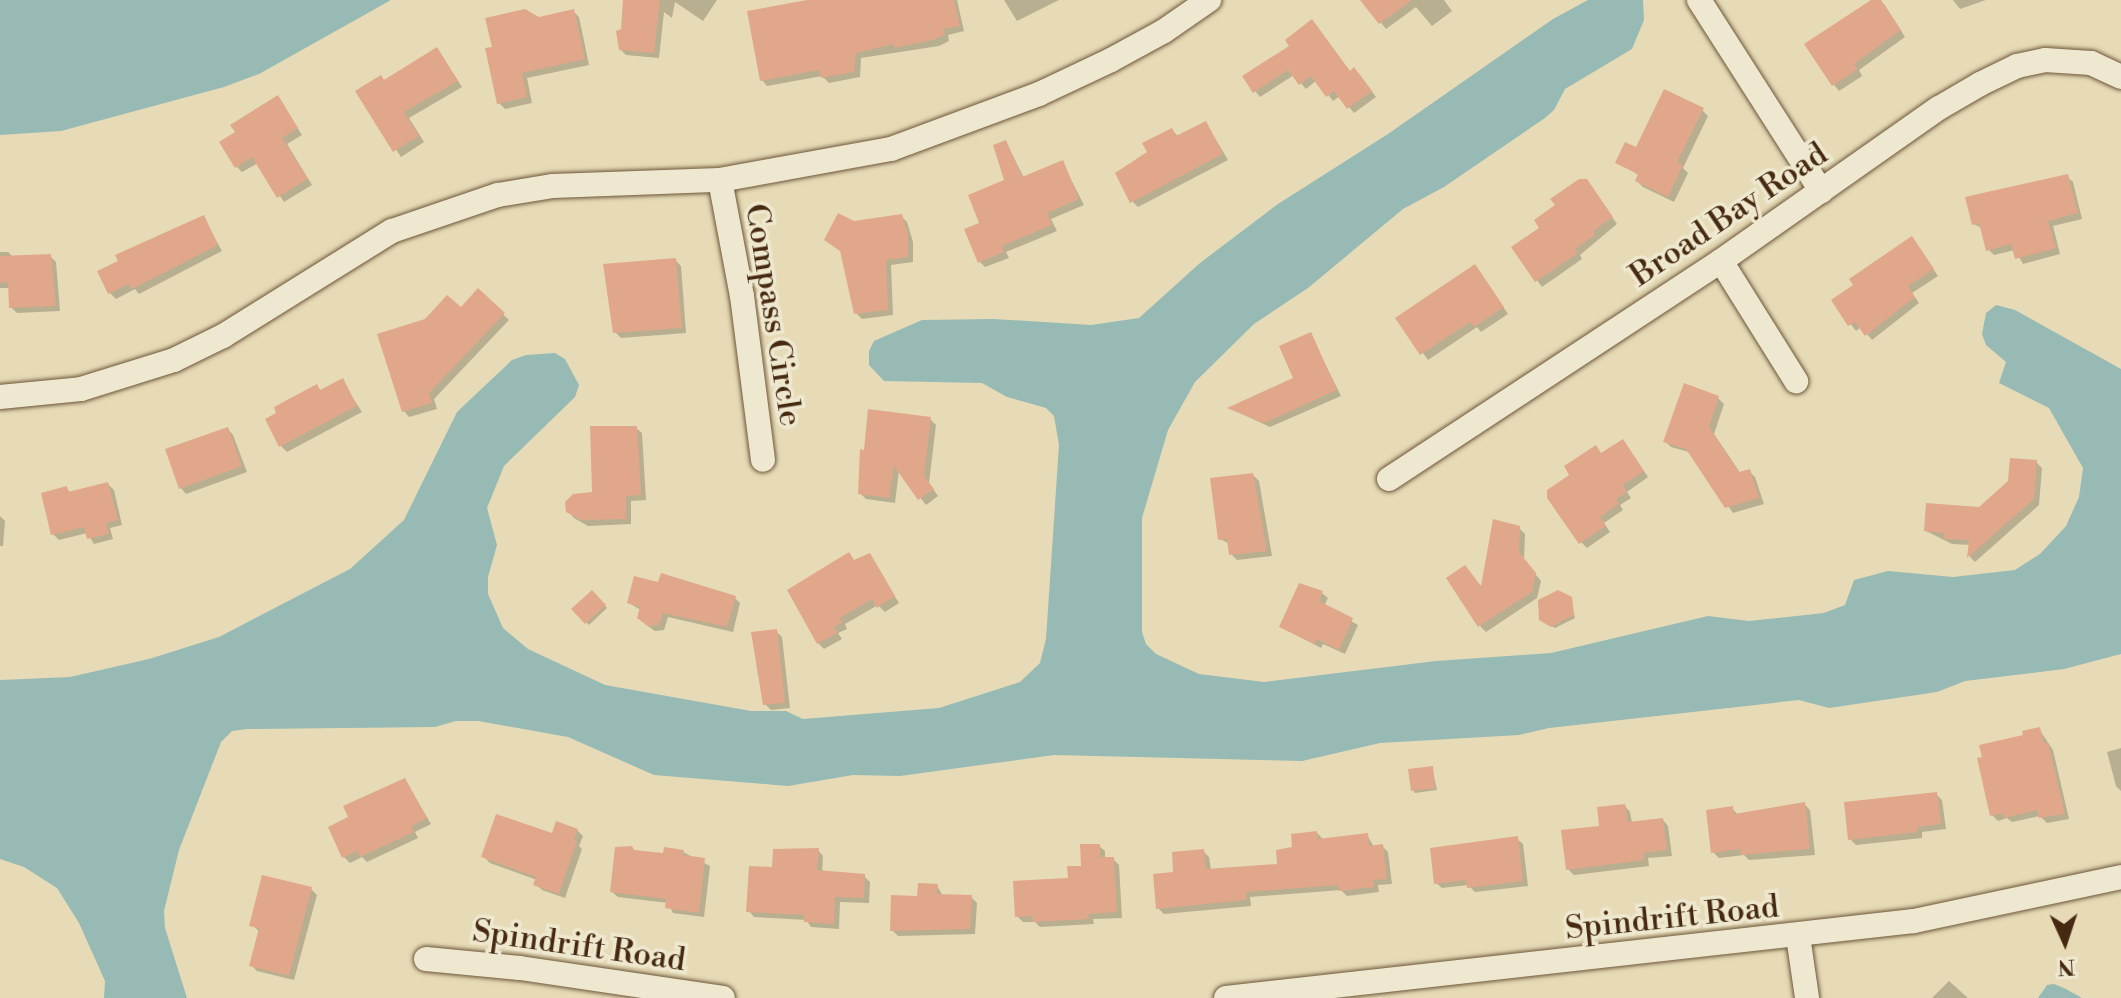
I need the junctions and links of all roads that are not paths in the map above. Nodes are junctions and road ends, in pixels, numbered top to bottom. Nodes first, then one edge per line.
1 (1209, 0) edge
2 (1699, 0) edge
3 (2121, 77) edge
4 (720, 180) junction
5 (1821, 191) junction
6 (1721, 261) junction
7 (1796, 381) dead end
8 (0, 397) edge
9 (763, 460) dead end
10 (1389, 479) dead end
11 (2121, 877) edge
12 (1798, 936) junction
13 (426, 959) dead end
14 (723, 998) edge
15 (1226, 998) edge
16 (1807, 998) edge

1 - 4 street
2 - 5 street
3 - 5 street, Broad Bay Road
4 - 8 street
4 - 9 street, Compass Circle
5 - 6 street, Broad Bay Road
6 - 7 street
6 - 10 street, Broad Bay Road
11 - 12 street, Spindrift Road
12 - 15 street, Spindrift Road
12 - 16 street
13 - 14 street, Spindrift Road

